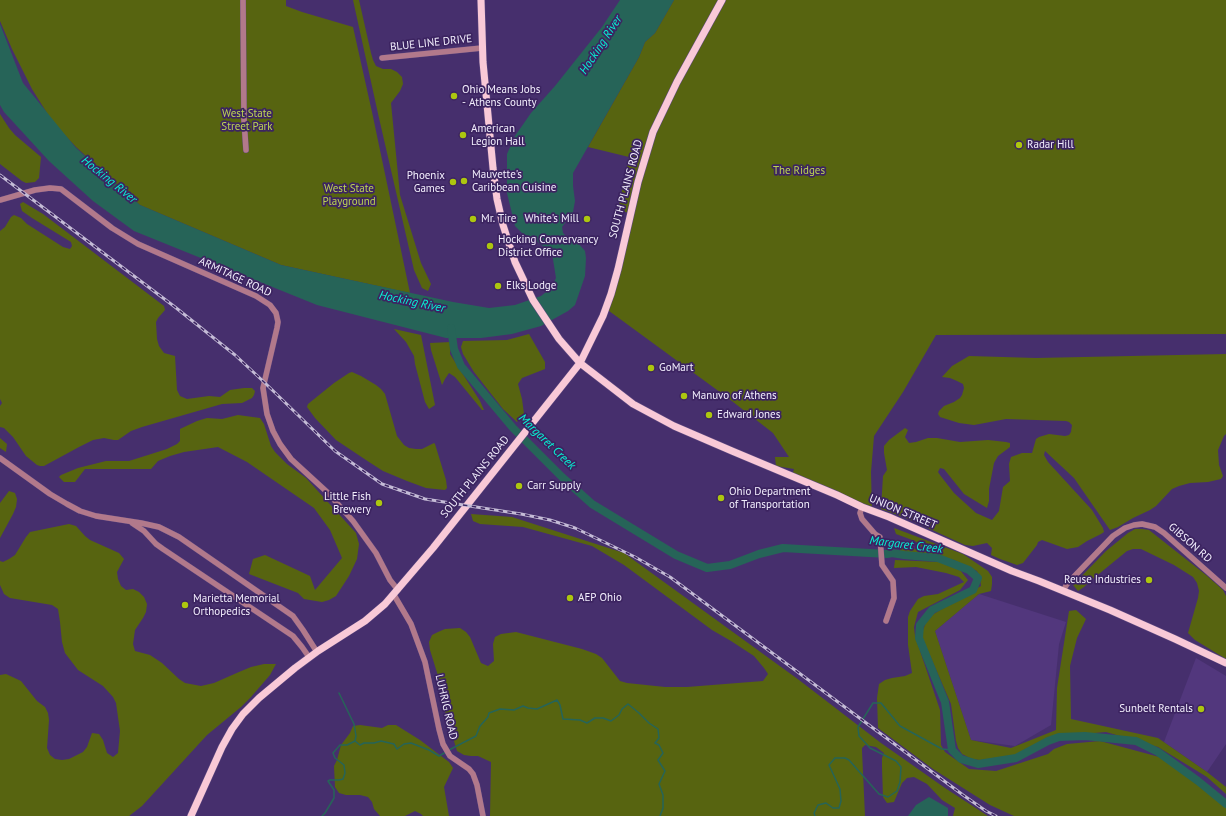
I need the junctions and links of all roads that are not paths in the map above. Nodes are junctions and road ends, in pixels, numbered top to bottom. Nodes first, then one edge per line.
1 (243, 0) edge
2 (481, 0) edge
3 (722, 0) edge
4 (482, 48) junction
5 (382, 58) dead end
6 (246, 150) dead end
7 (0, 200) edge
8 (580, 363) junction
9 (0, 458) edge
10 (862, 507) junction
11 (129, 522) junction
12 (1226, 588) edge
13 (1063, 591) junction
14 (396, 593) junction
15 (886, 621) dead end
16 (317, 652) junction
17 (309, 657) junction
18 (1226, 664) edge
19 (191, 816) edge
20 (483, 816) edge

1 - 6 street
2 - 4 main road, UNION STREET
3 - 8 main road, SOUTH PLAINS ROAD
4 - 5 street, BLUE LINE DRIVE
4 - 8 main road, UNION STREET
7 - 14 street, ARMITAGE ROAD
8 - 10 main road, UNION STREET
8 - 14 main road, SOUTH PLAINS ROAD
9 - 11 street
10 - 13 main road, UNION STREET
10 - 15 street
11 - 16 street
11 - 17 street
12 - 13 street, GIBSON RD
13 - 18 main road, UNION STREET
14 - 16 main road, SOUTH PLAINS ROAD
14 - 20 street, LUHRIG ROAD
16 - 17 main road, SOUTH PLAINS ROAD
17 - 19 main road, SOUTH PLAINS ROAD

